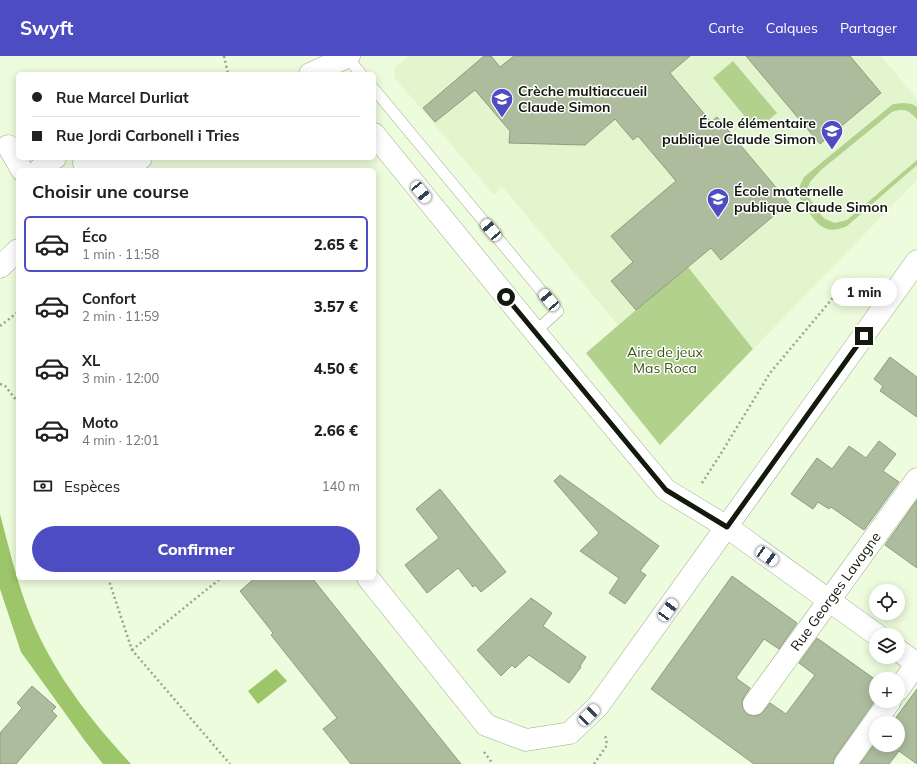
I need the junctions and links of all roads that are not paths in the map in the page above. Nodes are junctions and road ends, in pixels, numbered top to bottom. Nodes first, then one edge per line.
1 (348, 56) edge
2 (319, 72) edge
3 (360, 72) edge
4 (376, 92) edge
5 (376, 136) edge
6 (9, 145) edge
7 (16, 158) edge
8 (101, 160) edge
9 (138, 160) edge
10 (83, 164) edge
11 (127, 168) edge
12 (16, 252) edge
13 (917, 261) edge
14 (0, 267) edge
15 (535, 332) junction
16 (917, 479) edge
17 (727, 527) junction
18 (370, 580) edge
19 (829, 600) junction
20 (869, 629) edge
21 (905, 655) edge
22 (917, 663) edge
23 (905, 680) edge
24 (754, 704) dead end
25 (885, 708) edge
26 (845, 764) edge

1 - 2 street
1 - 3 lane
4 - 15 lane
5 - 15 street
6 - 7 street
8 - 10 street
9 - 11 street
12 - 14 street
13 - 17 street
15 - 17 street
16 - 19 street, Rue Georges Lavagne
17 - 18 street
17 - 19 street
19 - 20 street
19 - 24 street, Rue Georges Lavagne
21 - 22 street
22 - 23 street
25 - 26 street

